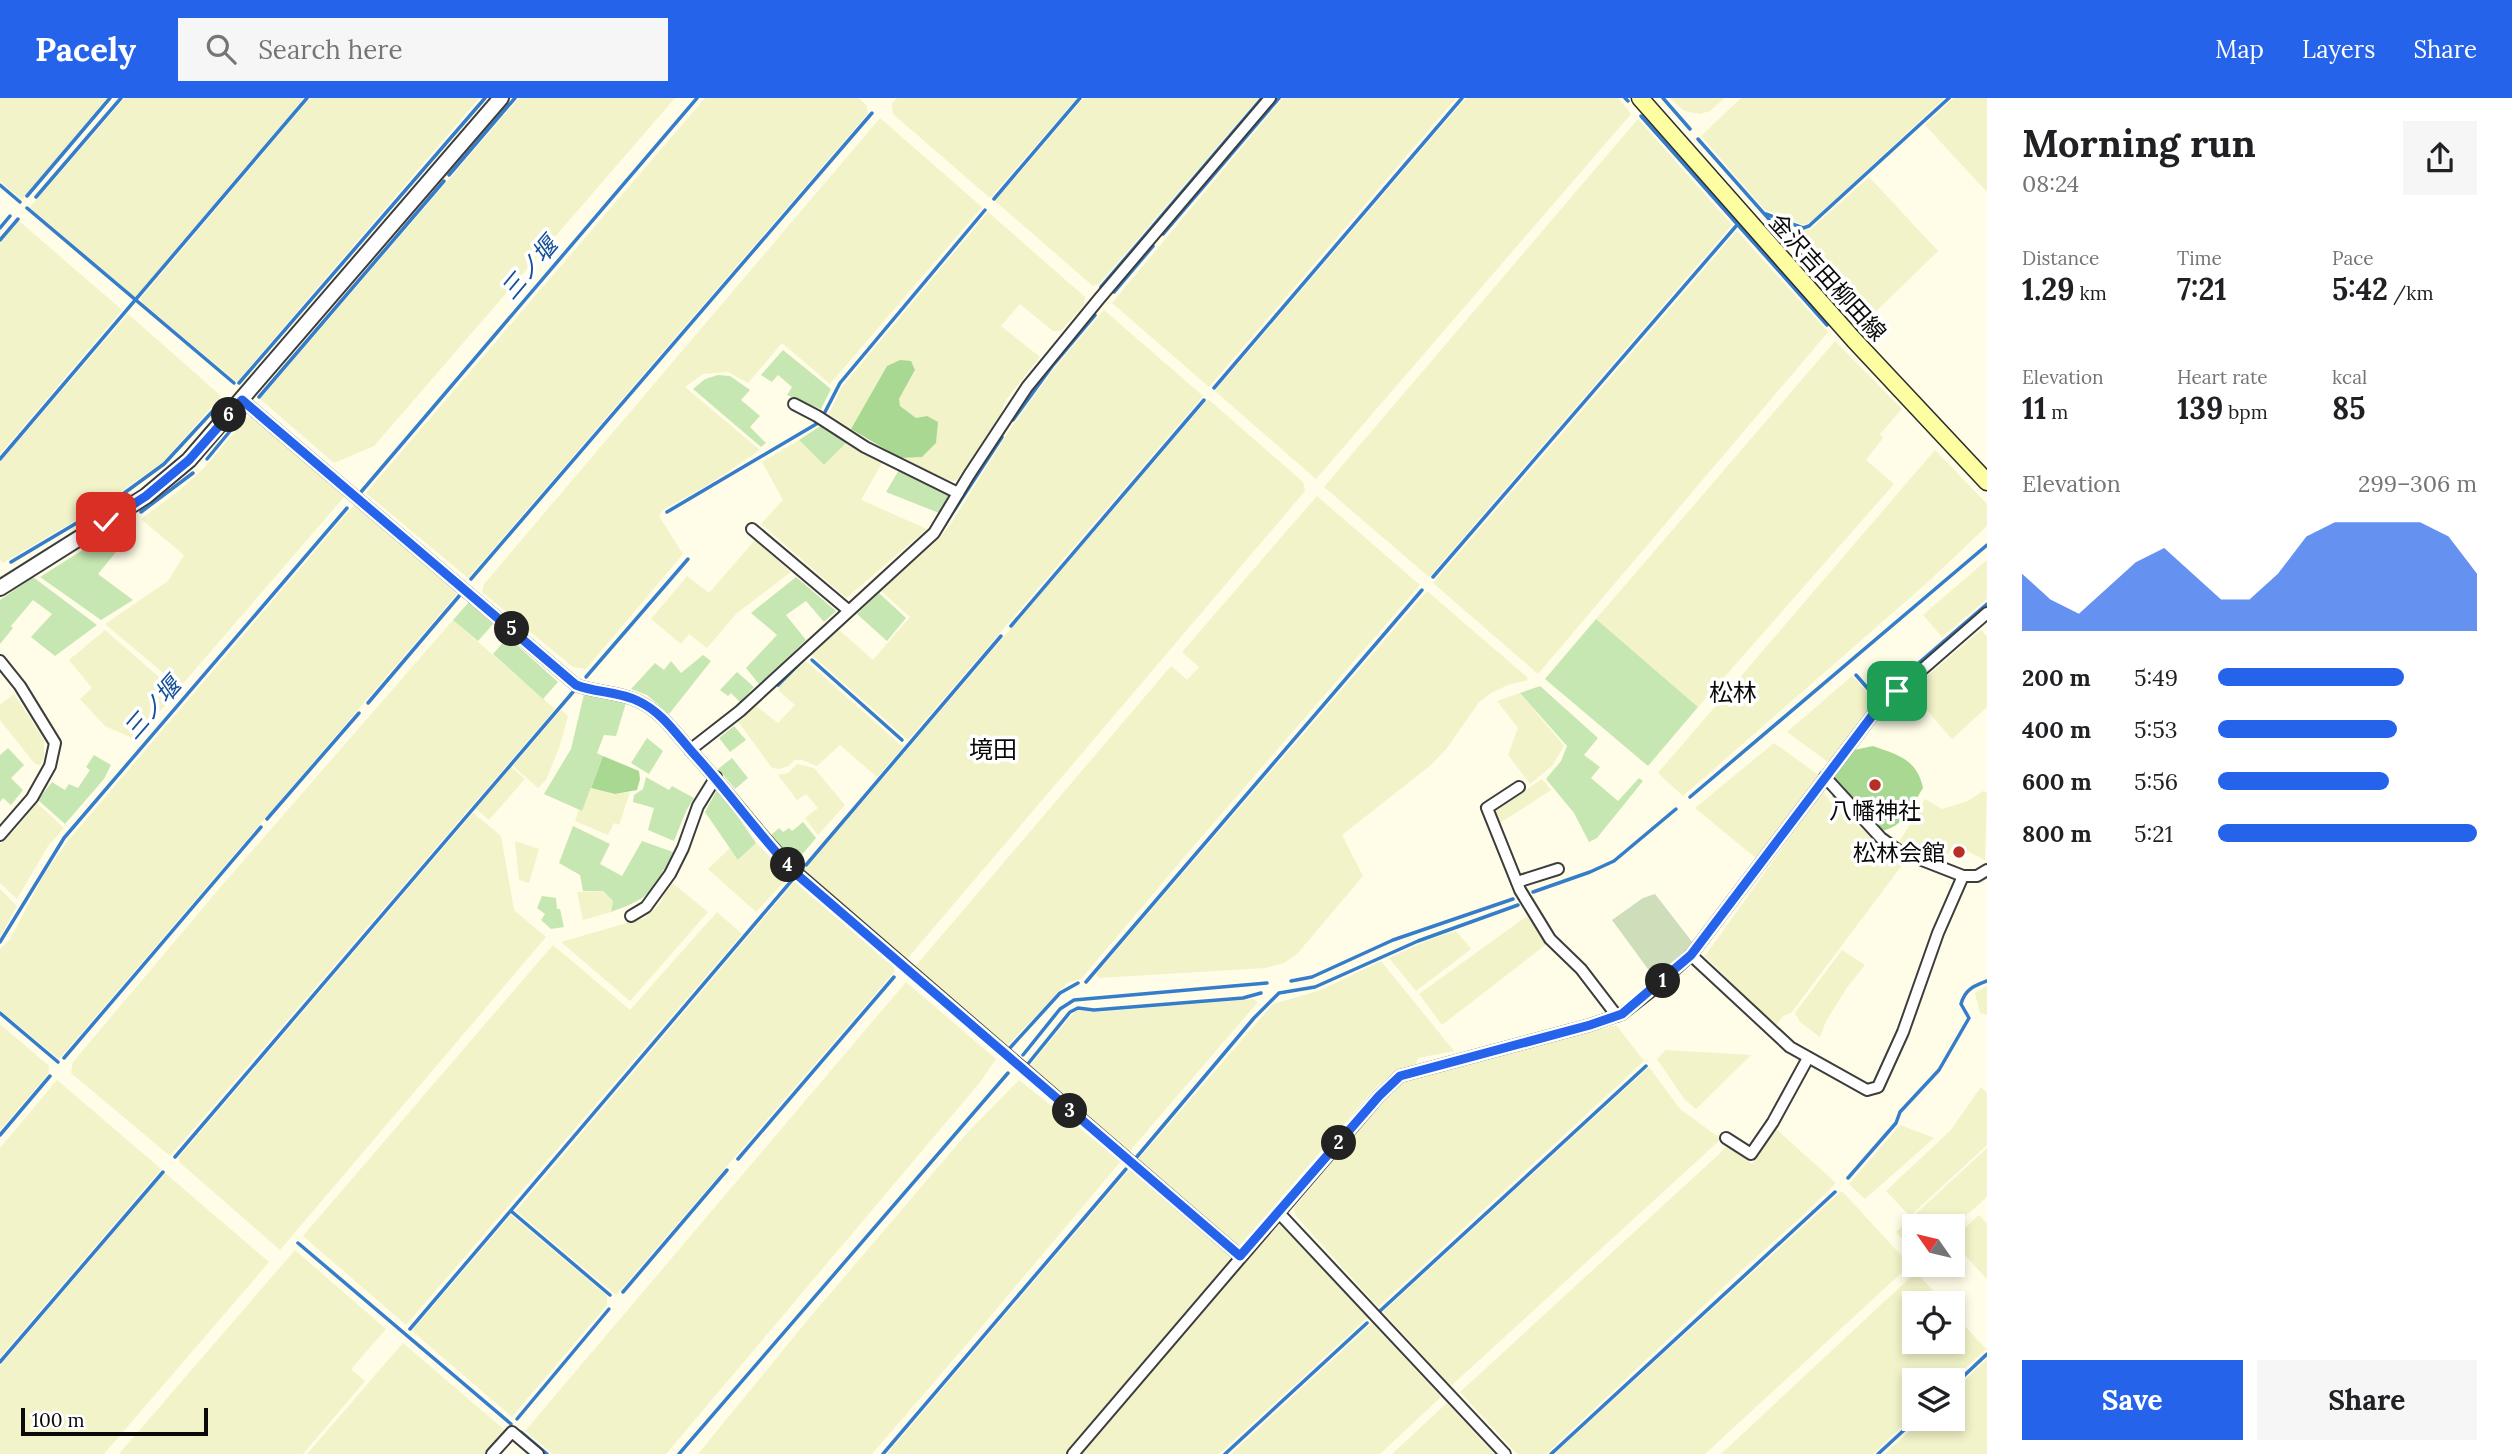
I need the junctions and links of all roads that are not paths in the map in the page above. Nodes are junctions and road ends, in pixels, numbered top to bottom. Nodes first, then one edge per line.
1 (501, 98) edge
2 (1270, 98) edge
3 (1640, 98) edge
4 (242, 400) junction
5 (794, 404) dead end
6 (1987, 481) edge
7 (958, 493) junction
8 (752, 529) dead end
9 (0, 588) edge
10 (848, 610) junction
11 (1987, 613) edge
12 (0, 661) edge
13 (690, 750) junction
14 (716, 777) junction
15 (1825, 777) junction
16 (1519, 787) dead end
17 (0, 835) edge
18 (1558, 869) dead end
19 (1987, 870) edge
20 (1963, 876) junction
21 (1517, 883) junction
22 (631, 916) dead end
23 (1691, 955) junction
24 (1617, 1016) junction
25 (1808, 1058) junction
26 (1726, 1138) dead end
27 (1279, 1213) junction
28 (1240, 1256) junction
29 (492, 1454) edge
30 (538, 1454) edge
31 (1073, 1454) edge
32 (1505, 1454) edge

1 - 4 street
2 - 7 street
3 - 6 main road, 金沢吉田柳田線
4 - 9 street
4 - 13 street
5 - 7 street
7 - 10 street
8 - 10 street
10 - 13 street
11 - 15 street
12 - 17 street
13 - 14 street
14 - 22 street
14 - 28 street
15 - 20 street
15 - 23 street
16 - 21 street
18 - 21 street
19 - 20 street
20 - 25 street
21 - 24 street
23 - 24 street
23 - 25 street
24 - 27 street
25 - 26 street
27 - 28 street
27 - 32 street
28 - 31 street
29 - 30 street

